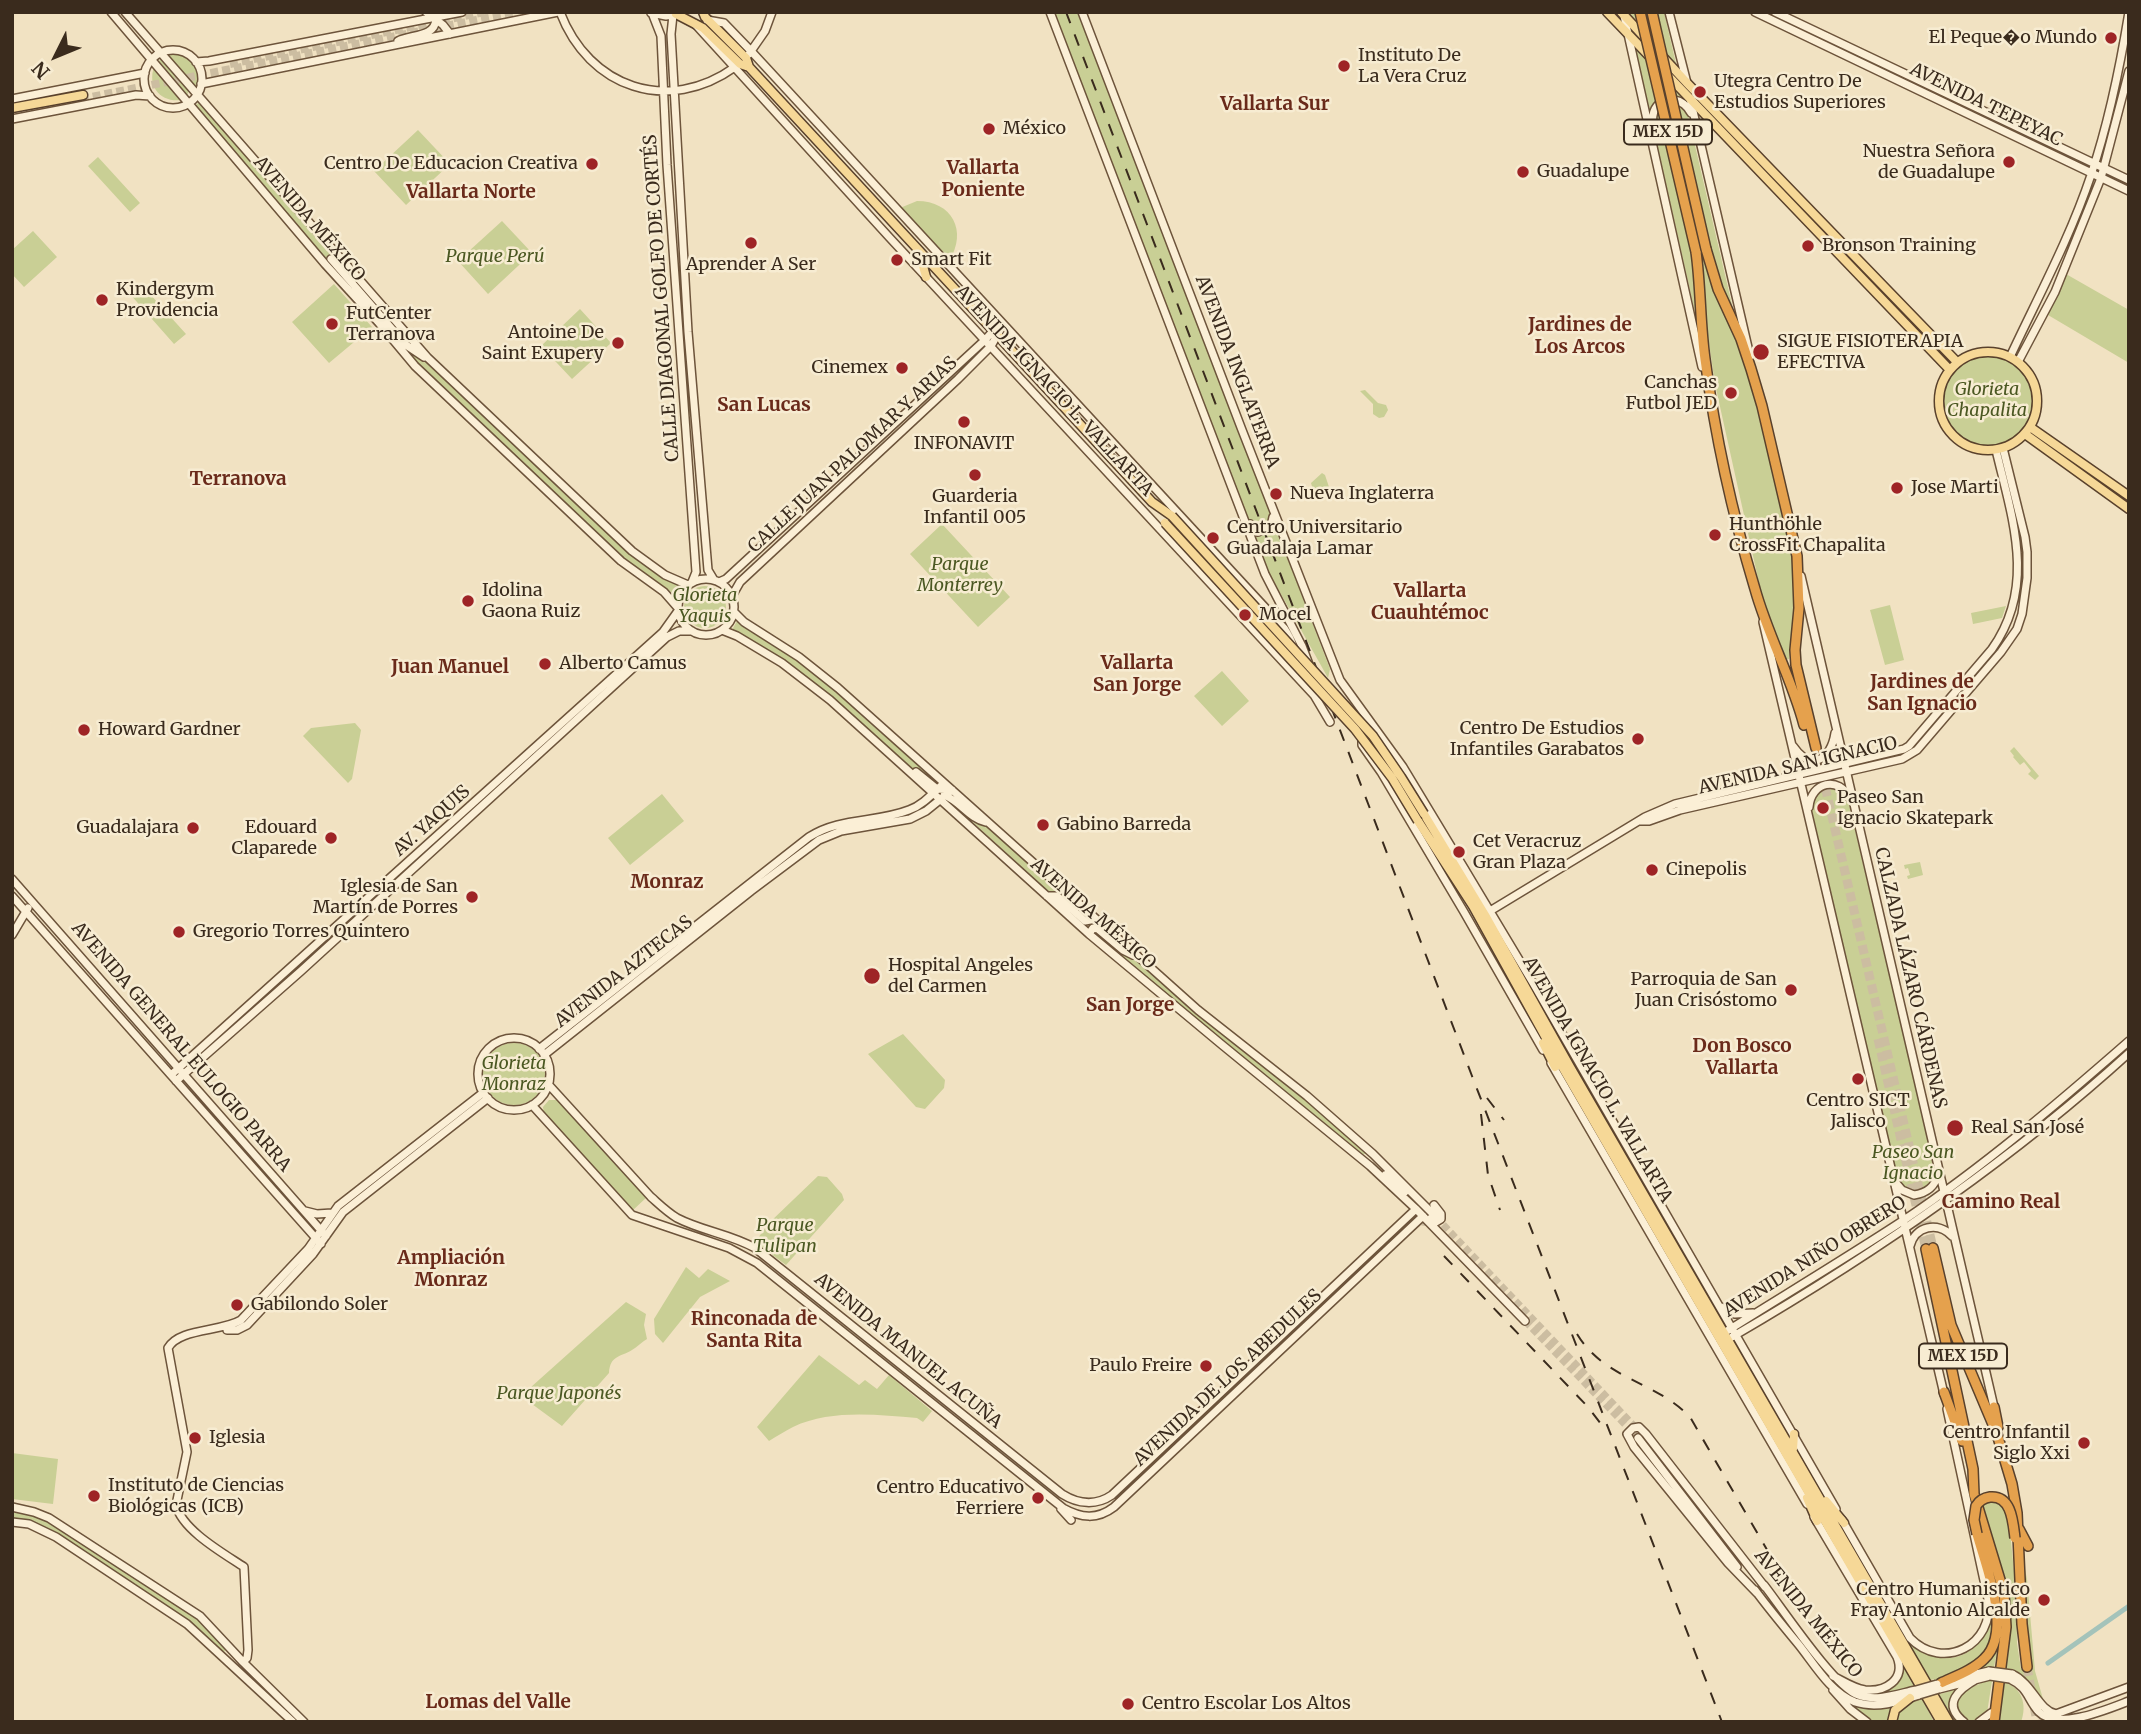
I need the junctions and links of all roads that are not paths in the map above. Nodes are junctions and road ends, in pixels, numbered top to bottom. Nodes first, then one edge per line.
1 (111, 12) edge
2 (125, 12) edge
3 (462, 12) edge
4 (559, 12) edge
5 (772, 12) edge
6 (1050, 12) edge
7 (1082, 12) edge
8 (1607, 12) edge
9 (1640, 12) edge
10 (1652, 12) edge
11 (1669, 12) edge
12 (1755, 12) edge
13 (1775, 12) edge
14 (2129, 12) edge
15 (651, 13) edge
16 (1623, 13) edge
17 (677, 14) edge
18 (433, 16) edge
19 (705, 16) edge
20 (450, 34) junction
21 (1629, 35) junction
22 (391, 45) junction
23 (160, 53) junction
24 (152, 59) junction
25 (743, 60) junction
26 (196, 62) junction
27 (2129, 71) edge
28 (145, 73) junction
29 (1687, 83) junction
30 (201, 84) junction
31 (664, 91) junction
32 (674, 91) junction
33 (197, 94) junction
34 (150, 96) junction
35 (82, 97) tunnel mouth
36 (12, 99) edge
37 (1691, 101) junction
38 (189, 103) junction
39 (12, 110) edge
40 (12, 119) edge
41 (1701, 143) junction
42 (1653, 149) junction
43 (2095, 163) junction
44 (2104, 168) junction
45 (2092, 173) junction
46 (2101, 178) junction
47 (2129, 180) edge
48 (2129, 191) edge
49 (919, 252) junction
50 (331, 259) dead end
51 (926, 277) junction
52 (1002, 323) junction
53 (994, 334) junction
54 (985, 340) junction
55 (991, 346) junction
56 (428, 358) junction
57 (2014, 359) junction
58 (1957, 362) junction
59 (1950, 370) junction
60 (1762, 406) junction
61 (1713, 416) junction
62 (2028, 431) junction
63 (2000, 449) junction
64 (2129, 496) edge
65 (1152, 502) junction
66 (1273, 509) junction
67 (2129, 509) edge
68 (1243, 515) junction
69 (1797, 556) junction
70 (717, 581) junction
71 (690, 584) junction
72 (1754, 589) junction
73 (732, 596) junction
74 (678, 609) junction
75 (734, 612) junction
76 (722, 630) junction
77 (692, 631) junction
78 (1291, 670) junction
79 (1836, 728) junction
80 (1380, 733) junction
81 (1791, 742) junction
82 (1845, 767) junction
83 (1798, 773) junction
84 (1801, 782) junction
85 (938, 788) junction
86 (946, 795) junction
87 (1808, 815) junction
88 (1421, 818) junction
89 (1640, 821) junction
90 (1860, 829) junction
91 (12, 879) edge
92 (21, 889) junction
93 (1048, 896) junction
94 (13, 900) edge
95 (32, 901) junction
96 (1472, 906) junction
97 (26, 911) junction
98 (1487, 913) junction
99 (1096, 919) junction
100 (1089, 934) junction
101 (12, 935) edge
102 (1506, 939) joint
103 (1140, 958) junction
104 (1501, 969) tunnel mouth
105 (1522, 1003) tunnel mouth
106 (2129, 1041) edge
107 (542, 1052) junction
108 (2129, 1053) edge
109 (1555, 1067) junction
110 (181, 1071) junction
111 (174, 1078) junction
112 (548, 1084) junction
113 (486, 1095) junction
114 (1575, 1102) junction
115 (532, 1105) junction
116 (1592, 1118) junction
117 (248, 1147) junction
118 (241, 1154) junction
119 (1370, 1166) junction
120 (1938, 1171) junction
121 (1894, 1179) junction
122 (1943, 1192) junction
123 (1945, 1202) junction
124 (1434, 1205) dead end
125 (1416, 1209) junction
126 (305, 1212) junction
127 (332, 1213) junction
128 (1423, 1216) junction
129 (1436, 1217) tunnel mouth
130 (1903, 1220) junction
131 (1403, 1228) junction
132 (1906, 1229) junction
133 (323, 1233) junction
134 (1954, 1240) junction
135 (318, 1241) junction
136 (1910, 1248) junction
137 (1718, 1305) junction
138 (1757, 1312) junction
139 (1525, 1321) tunnel mouth
140 (1724, 1338) junction
141 (1944, 1392) junction
142 (1994, 1407) joint
143 (1794, 1434) junction
144 (1793, 1449) junction
145 (2006, 1460) junction
146 (1795, 1469) junction
147 (1973, 1469) junction
148 (1811, 1481) junction
149 (1043, 1492) junction
150 (1094, 1502) joint
151 (12, 1507) edge
152 (1071, 1520) dead end
153 (1817, 1521) junction
154 (12, 1522) edge
155 (1844, 1523) junction
156 (2018, 1526) junction
157 (1977, 1534) junction
158 (2028, 1546) dead end
159 (100, 1551) junction
160 (93, 1561) junction
161 (2019, 1562) junction
162 (1983, 1575) junction
163 (1765, 1587) junction
164 (1986, 1588) junction
165 (1757, 1593) junction
166 (1998, 1625) junction
167 (1910, 1638) joint
168 (243, 1662) junction
169 (231, 1663) junction
170 (2027, 1667) tunnel mouth
171 (1989, 1673) junction
172 (2011, 1677) junction
173 (1830, 1678) junction
174 (1977, 1679) junction
175 (1939, 1685) junction
176 (2129, 1687) edge
177 (1915, 1694) junction
178 (2129, 1701) edge
179 (1991, 1719) edge
180 (2058, 1720) edge
181 (293, 1722) edge
182 (304, 1722) edge
183 (1867, 1722) edge
184 (1892, 1722) edge
185 (1938, 1722) edge
186 (1949, 1722) edge
187 (1964, 1722) edge
188 (1979, 1722) edge

1 - 24 street, AVENIDA MÉXICO
2 - 23 street, AVENIDA MÉXICO
3 - 18 street
4 - 20 street
4 - 31 street
5 - 25 street
6 - 68 street
7 - 66 street, AVENIDA INGLATERRA
8 - 21 main road
9 - 61 highway, CALZADA LÁZARO CÁRDENAS / MEX 15D, bridge
10 - 60 highway, CALZADA LÁZARO CÁRDENAS / MEX 15D, bridge
11 - 29 street, CALZADA LÁZARO CÁRDENAS
12 - 45 street, AVENIDA TEPEYAC
13 - 43 street, AVENIDA TEPEYAC
14 - 43 street
15 - 17 street
15 - 31 street, CALLE DIAGONAL GOLFO DE CORTÉS
16 - 21 street, CALZADA LÁZARO CÁRDENAS
16 - 29 main road
17 - 25 main road, AVENIDA IGNACIO L. VALLARTA
17 - 32 street, CALLE DIAGONAL GOLFO DE CORTÉS
18 - 20 street
18 - 22 street
18 - 26 street
19 - 25 main road, AVENIDA IGNACIO L. VALLARTA
20 - 22 street
21 - 37 main road
21 - 42 street, CALZADA LÁZARO CÁRDENAS
22 - 30 street
23 - 24 street
23 - 26 street
23 - 33 street, AVENIDA MÉXICO
24 - 28 street
24 - 38 street, AVENIDA MÉXICO
25 - 32 street
25 - 49 main road, AVENIDA IGNACIO L. VALLARTA
25 - 51 street, AVENIDA IGNACIO L. VALLARTA
25 - 52 street, AVENIDA IGNACIO L. VALLARTA
26 - 30 street
27 - 44 street
28 - 34 street
28 - 36 street
29 - 37 street, CALZADA LÁZARO CÁRDENAS
29 - 58 main road
30 - 33 street
31 - 32 street
31 - 71 street, CALLE DIAGONAL GOLFO DE CORTÉS
32 - 70 street, CALLE DIAGONAL GOLFO DE CORTÉS
33 - 38 street
33 - 56 street, AVENIDA MÉXICO
34 - 38 street
34 - 40 street
35 - 39 main road
37 - 41 street, CALZADA LÁZARO CÁRDENAS
37 - 59 main road
38 - 74 street, AVENIDA MÉXICO
41 - 42 street
41 - 60 street, CALZADA LÁZARO CÁRDENAS
42 - 61 street, CALZADA LÁZARO CÁRDENAS
43 - 44 street, AVENIDA TEPEYAC
43 - 45 street
44 - 46 street
44 - 47 street, AVENIDA TEPEYAC
45 - 46 street, AVENIDA TEPEYAC
45 - 57 street
46 - 48 street, AVENIDA TEPEYAC
46 - 57 street
49 - 51 main road
49 - 53 main road, AVENIDA IGNACIO L. VALLARTA
50 - 56 street
51 - 54 street, AVENIDA IGNACIO L. VALLARTA
52 - 53 street
52 - 78 street, AVENIDA IGNACIO L. VALLARTA
53 - 54 street, CALLE JUAN PALOMAR Y ARIAS
53 - 55 street, CALLE JUAN PALOMAR Y ARIAS
53 - 65 main road, AVENIDA IGNACIO L. VALLARTA
54 - 55 street, AVENIDA IGNACIO L. VALLARTA
54 - 70 street, CALLE JUAN PALOMAR Y ARIAS
55 - 73 street, CALLE JUAN PALOMAR Y ARIAS
55 - 78 street, AVENIDA IGNACIO L. VALLARTA
56 - 71 street, AVENIDA MÉXICO
57 - 58 main road
57 - 62 main road
58 - 59 main road
59 - 63 main road
60 - 69 highway, CALZADA LÁZARO CÁRDENAS / MEX 15D
61 - 72 highway, CALZADA LÁZARO CÁRDENAS / MEX 15D
62 - 63 main road
62 - 64 main road
62 - 67 main road
63 - 82 street, AVENIDA SAN IGNACIO
65 - 88 main road, AVENIDA IGNACIO L. VALLARTA, bridge
65 - 88 main road, AVENIDA IGNACIO L. VALLARTA, bridge
66 - 68 street
66 - 80 street, AVENIDA INGLATERRA
68 - 78 street, AVENIDA IGNACIO L. VALLARTA
69 - 72 highway, CALZADA LÁZARO CÁRDENAS / MEX 15D
69 - 79 street, CALZADA LÁZARO CÁRDENAS
70 - 71 street
70 - 73 street
71 - 74 street
72 - 81 street, CALZADA LÁZARO CÁRDENAS
73 - 75 street
74 - 77 street
74 - 110 street, AV. YAQUIS
75 - 76 street
75 - 85 street, AVENIDA MÉXICO
76 - 77 street
76 - 85 street, AVENIDA MÉXICO
77 - 110 street, AV. YAQUIS
79 - 81 street
79 - 82 street, CALZADA LÁZARO CÁRDENAS
80 - 98 street, AVENIDA IGNACIO L. VALLARTA
80 - 109 street, AVENIDA IGNACIO L. VALLARTA
81 - 83 street, CALZADA LÁZARO CÁRDENAS
82 - 83 street, AVENIDA SAN IGNACIO
82 - 84 street, AVENIDA SAN IGNACIO
82 - 90 street, CALZADA LÁZARO CÁRDENAS
83 - 84 street, CALZADA LÁZARO CÁRDENAS
83 - 89 street, AVENIDA SAN IGNACIO
84 - 87 street, CALZADA LÁZARO CÁRDENAS
84 - 89 street, AVENIDA SAN IGNACIO
85 - 86 street, AVENIDA MÉXICO
85 - 86 street, AVENIDA MÉXICO
85 - 107 street, AVENIDA AZTECAS
86 - 93 street, AVENIDA MÉXICO
86 - 99 street, AVENIDA MÉXICO
86 - 107 street, AVENIDA AZTECAS
87 - 90 street
87 - 121 street, CALZADA LÁZARO CÁRDENAS
88 - 96 main road, AVENIDA IGNACIO L. VALLARTA
88 - 98 main road, AVENIDA IGNACIO L. VALLARTA
89 - 98 street, AVENIDA SAN IGNACIO
90 - 120 street, CALZADA LÁZARO CÁRDENAS
91 - 92 street, AVENIDA GENERAL EULOGIO PARRA
92 - 94 street
92 - 95 street, AVENIDA GENERAL EULOGIO PARRA
93 - 99 street
93 - 100 street, AVENIDA MÉXICO
94 - 97 street, AVENIDA GENERAL EULOGIO PARRA
95 - 97 street
95 - 110 street, AVENIDA GENERAL EULOGIO PARRA
96 - 104 main road
96 - 116 main road, AVENIDA IGNACIO L. VALLARTA
97 - 101 street
97 - 111 street, AVENIDA GENERAL EULOGIO PARRA
98 - 102 main road
98 - 140 main road, AVENIDA IGNACIO L. VALLARTA
99 - 103 street, AVENIDA MÉXICO
100 - 103 street
100 - 119 street, AVENIDA MÉXICO
102 - 137 street, AVENIDA IGNACIO L. VALLARTA
103 - 129 street, AVENIDA MÉXICO
105 - 109 main road
106 - 122 street, AVENIDA NIÑO OBRERO
107 - 112 street
107 - 113 street
108 - 123 street, AVENIDA NIÑO OBRERO
109 - 114 street, AVENIDA IGNACIO L. VALLARTA
110 - 111 street
110 - 117 street, AVENIDA GENERAL EULOGIO PARRA
111 - 118 street, AVENIDA GENERAL EULOGIO PARRA
112 - 115 street
112 - 150 street, AVENIDA MANUEL ACUÑA
113 - 115 street
113 - 127 street
113 - 133 street
114 - 116 main road
114 - 140 street, AVENIDA IGNACIO L. VALLARTA
115 - 149 street, AVENIDA MANUEL ACUÑA
116 - 140 main road, AVENIDA IGNACIO L. VALLARTA
117 - 118 street
117 - 126 street, AVENIDA GENERAL EULOGIO PARRA
118 - 135 street, AVENIDA GENERAL EULOGIO PARRA
119 - 124 street
119 - 125 street, AVENIDA MÉXICO
120 - 121 street
120 - 122 street, CALZADA LÁZARO CÁRDENAS
121 - 130 street, CALZADA LÁZARO CÁRDENAS
122 - 123 street, CALZADA LÁZARO CÁRDENAS
122 - 130 street, AVENIDA NIÑO OBRERO
123 - 132 street, AVENIDA NIÑO OBRERO
123 - 134 street, CALZADA LÁZARO CÁRDENAS
125 - 128 street, AVENIDA MÉXICO
125 - 131 street, AVENIDA DE LOS ABEDULES
126 - 127 street
126 - 133 street, AVENIDA GENERAL EULOGIO PARRA
127 - 133 street
128 - 131 street, AVENIDA DE LOS ABEDULES
128 - 139 street, AVENIDA MÉXICO
130 - 132 street, CALZADA LÁZARO CÁRDENAS
130 - 138 street, AVENIDA NIÑO OBRERO
131 - 149 street, AVENIDA DE LOS ABEDULES
131 - 150 street, AVENIDA DE LOS ABEDULES
132 - 136 street, CALZADA LÁZARO CÁRDENAS
132 - 140 street, AVENIDA NIÑO OBRERO
133 - 135 street
134 - 136 street
134 - 142 street, CALZADA LÁZARO CÁRDENAS
135 - 168 street
136 - 141 street, CALZADA LÁZARO CÁRDENAS
137 - 138 street
137 - 140 street, AVENIDA IGNACIO L. VALLARTA
138 - 140 street, AVENIDA NIÑO OBRERO
140 - 143 street, AVENIDA IGNACIO L. VALLARTA
140 - 144 main road, AVENIDA IGNACIO L. VALLARTA
140 - 146 main road, AVENIDA IGNACIO L. VALLARTA
140 - 153 street, AVENIDA IGNACIO L. VALLARTA
141 - 147 highway
141 - 162 street, CALZADA LÁZARO CÁRDENAS
142 - 145 highway
143 - 144 main road
143 - 155 street, AVENIDA IGNACIO L. VALLARTA
144 - 148 main road, AVENIDA IGNACIO L. VALLARTA
145 - 147 highway, MEX 15D
145 - 156 highway, MEX 15D
146 - 153 main road
146 - 185 main road, AVENIDA IGNACIO L. VALLARTA
147 - 179 highway, MEX 15D
148 - 155 main road
148 - 186 main road, AVENIDA IGNACIO L. VALLARTA
149 - 152 street
151 - 159 street
153 - 173 street, AVENIDA IGNACIO L. VALLARTA
154 - 160 street
155 - 167 street, AVENIDA IGNACIO L. VALLARTA
156 - 158 highway
156 - 161 highway, MEX 15D
157 - 161 highway, bridge
157 - 162 highway
157 - 166 highway
159 - 160 street
159 - 168 street
160 - 169 street
161 - 170 highway, MEX 15D
162 - 164 street, CALZADA LÁZARO CÁRDENAS
163 - 165 street, AVENIDA MÉXICO
163 - 165 street
163 - 173 street, AVENIDA MÉXICO
164 - 166 highway
164 - 167 street, CALZADA LÁZARO CÁRDENAS
165 - 173 street, AVENIDA MÉXICO
166 - 175 highway
168 - 169 street
168 - 182 street
169 - 181 street
171 - 172 street, AVENIDA MÉXICO, bridge
171 - 174 street, AVENIDA MÉXICO
171 - 175 street, AVENIDA MÉXICO
172 - 176 street
172 - 180 street
173 - 177 street, AVENIDA MÉXICO
173 - 183 street
174 - 175 street, AVENIDA MÉXICO
174 - 187 street
175 - 177 street, AVENIDA MÉXICO, bridge
177 - 184 main road
178 - 180 street
179 - 188 street

